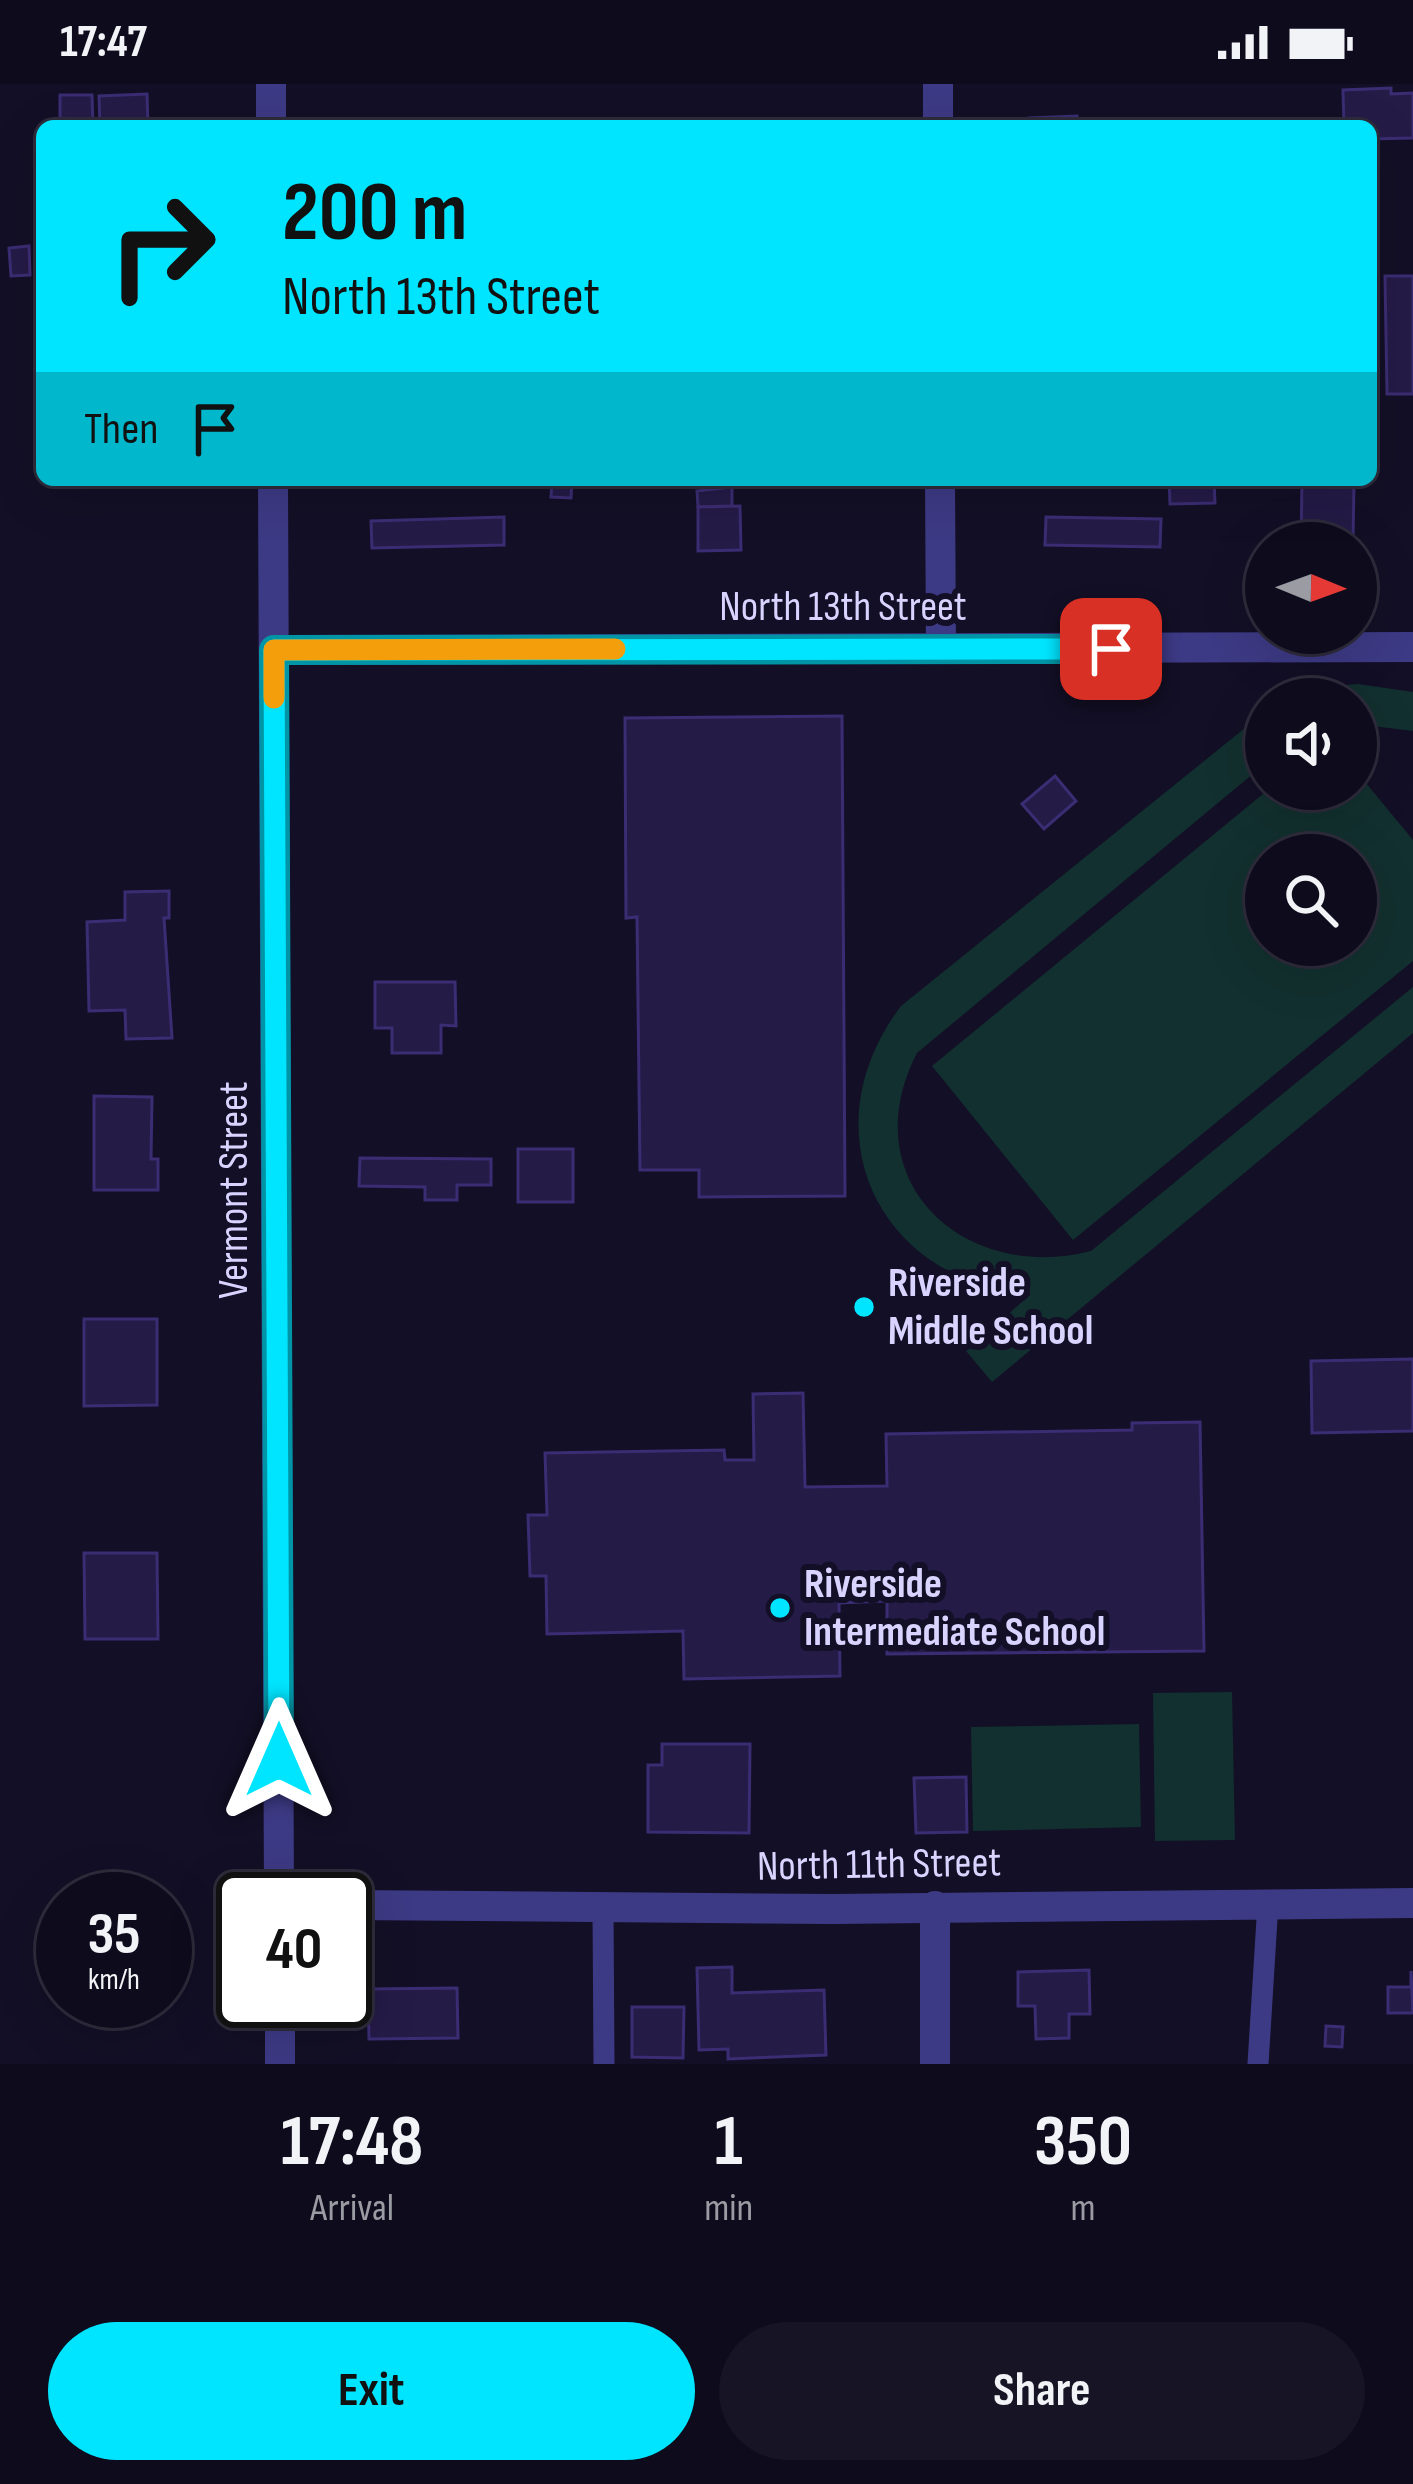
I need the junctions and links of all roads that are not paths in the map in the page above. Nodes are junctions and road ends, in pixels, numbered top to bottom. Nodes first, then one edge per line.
1 (271, 84) edge
2 (938, 84) edge
3 (271, 120) edge
4 (938, 120) edge
5 (273, 486) edge
6 (940, 486) edge
7 (1413, 647) edge
8 (941, 649) junction
9 (274, 650) junction
10 (279, 1872) edge
11 (1268, 1903) junction
12 (1413, 1903) edge
13 (372, 1905) edge
14 (935, 1906) junction
15 (603, 1907) junction
16 (280, 2028) edge
17 (280, 2064) edge
18 (604, 2064) edge
19 (935, 2064) edge
20 (1258, 2064) edge

1 - 3 street
2 - 4 street
5 - 9 street, Vermont Street
6 - 8 street
7 - 8 street, North 13th Street
8 - 9 street, North 13th Street
9 - 10 street, Vermont Street
11 - 12 street, North 11th Street
11 - 14 street, North 11th Street
11 - 20 lane
13 - 15 street, North 11th Street
14 - 15 street, North 11th Street
14 - 19 street
15 - 18 lane
16 - 17 street

